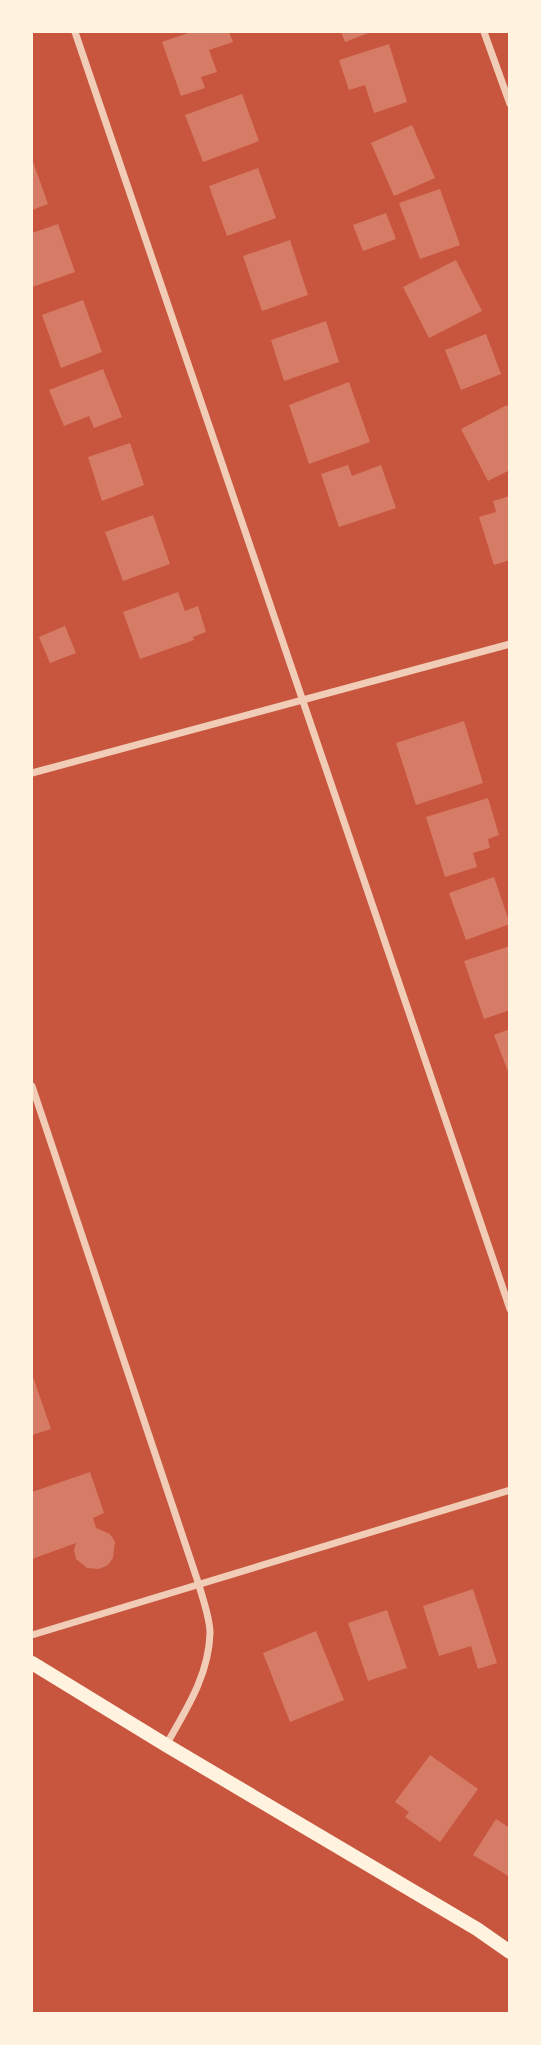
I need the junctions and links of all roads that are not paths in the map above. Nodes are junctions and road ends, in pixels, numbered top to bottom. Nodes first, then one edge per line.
1 (75, 32) edge
2 (484, 32) edge
3 (509, 104) edge
4 (509, 644) edge
5 (301, 701) junction
6 (32, 773) edge
7 (32, 1086) edge
8 (509, 1309) edge
9 (509, 1490) edge
10 (199, 1585) junction
11 (32, 1635) edge
12 (32, 1662) edge
13 (166, 1745) junction
14 (509, 1952) edge

1 - 5 street
2 - 3 street
4 - 5 street
5 - 6 street
5 - 8 street
7 - 10 street
9 - 10 street
10 - 11 street
10 - 13 street
12 - 13 main road
13 - 14 main road

